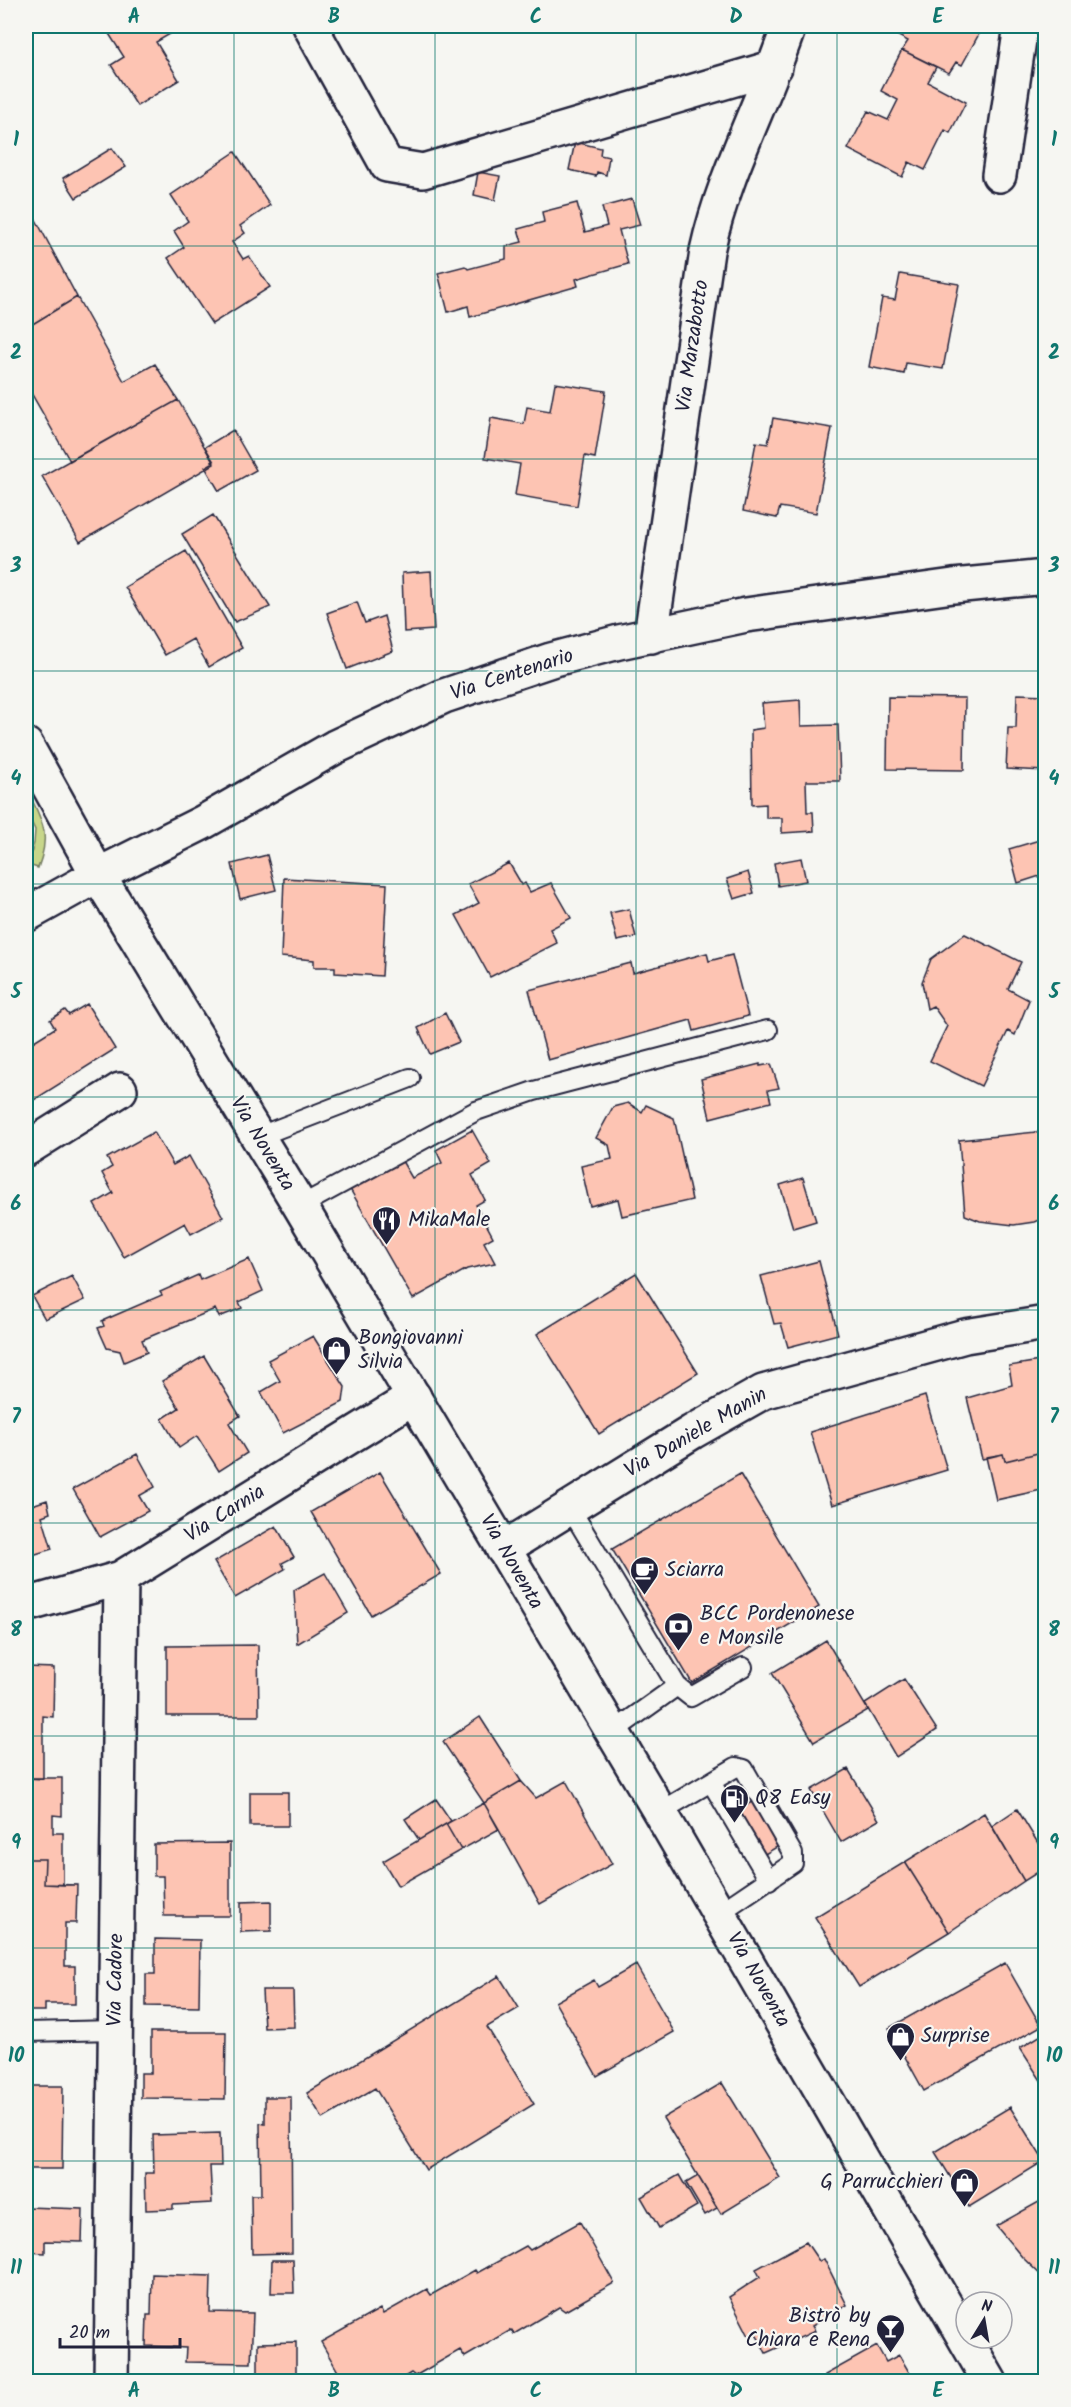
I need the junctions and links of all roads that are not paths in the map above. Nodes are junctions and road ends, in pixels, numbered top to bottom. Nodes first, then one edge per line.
1 (310, 26) edge
2 (789, 26) edge
3 (1021, 26) edge
4 (775, 67) junction
5 (999, 175) dead end
6 (1046, 577) edge
7 (651, 636) junction
8 (26, 745) edge
9 (98, 875) junction
10 (26, 915) edge
11 (768, 1030) dead end
12 (410, 1078) dead end
13 (120, 1090) dead end
14 (257, 1137) junction
15 (26, 1149) edge
16 (300, 1206) junction
17 (1046, 1323) edge
18 (414, 1397) junction
19 (570, 1508) junction
20 (503, 1549) junction
21 (121, 1578) junction
22 (26, 1605) edge
23 (742, 1667) dead end
24 (677, 1686) junction
25 (612, 1733) junction
26 (711, 1782) junction
27 (660, 1812) junction
28 (769, 1880) junction
29 (719, 1913) junction
30 (116, 2030) junction
31 (26, 2032) edge
32 (111, 2382) edge
33 (990, 2382) edge

1 - 4 street
2 - 4 street, Via Marzabotto
3 - 5 street
4 - 7 street, Via Marzabotto
6 - 7 street, Via Centenario
7 - 9 street, Via Centenario
8 - 9 street, Via Noventa
9 - 10 street, Via Centenario
9 - 14 street, Via Noventa
11 - 16 lane
12 - 14 lane
13 - 15 street
14 - 16 street, Via Noventa
16 - 18 street, Via Noventa
17 - 19 street, Via Daniele Manin
18 - 20 street, Via Noventa
18 - 21 street, Via Carnia
19 - 20 street, Via Daniele Manin
19 - 24 lane
20 - 25 street, Via Noventa
21 - 22 street, Via Carnia
21 - 30 street, Via Cadore
23 - 24 lane
24 - 25 lane
25 - 27 street, Via Noventa
26 - 27 lane
26 - 28 lane
26 - 28 lane
27 - 29 street, Via Noventa
28 - 29 lane
29 - 33 street, Via Noventa
30 - 31 lane
30 - 32 street, Via Cadore

